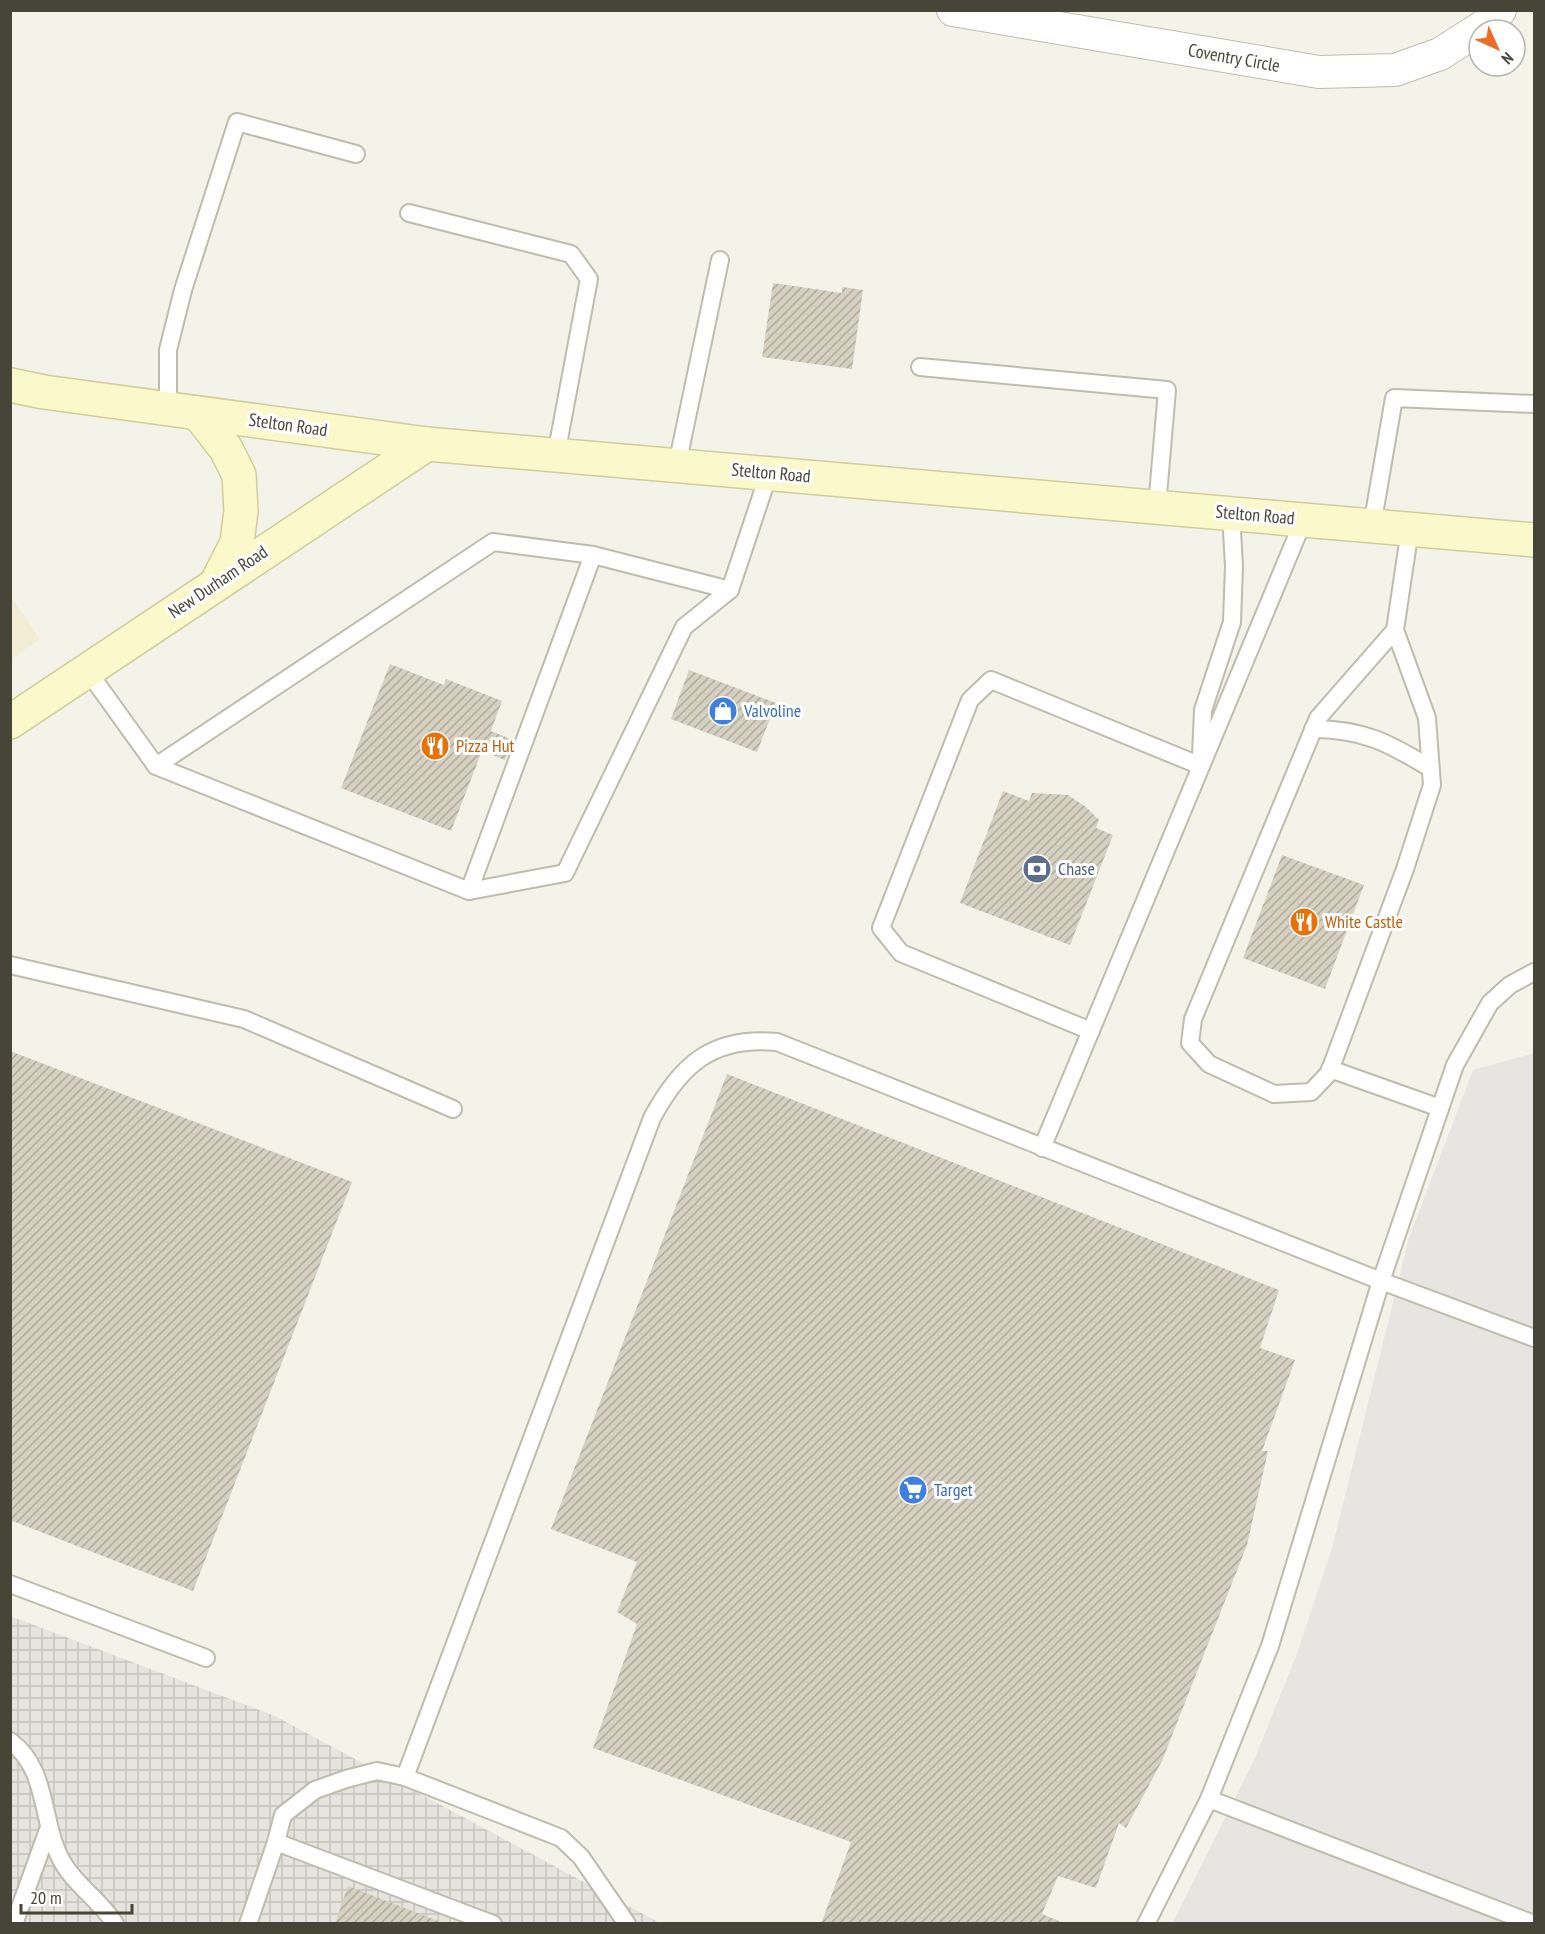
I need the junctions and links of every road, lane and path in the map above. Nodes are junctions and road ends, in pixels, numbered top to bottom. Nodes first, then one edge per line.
1 (953, 10) edge
2 (1500, 10) edge
3 (356, 154) dead end
4 (409, 213) dead end
5 (720, 260) dead end
6 (920, 367) dead end
7 (10, 385) edge
8 (1534, 404) edge
9 (183, 411) junction
10 (427, 444) junction
11 (556, 455) junction
12 (677, 465) junction
13 (769, 473) junction
14 (1157, 507) junction
15 (1231, 513) junction
16 (1304, 519) junction
17 (1372, 526) junction
18 (1410, 529) junction
19 (1534, 540) edge
20 (593, 555) junction
21 (216, 583) junction
22 (730, 590) junction
23 (1395, 630) junction
24 (87, 670) junction
25 (11, 720) edge
26 (1313, 729) junction
27 (156, 766) junction
28 (1201, 766) junction
29 (1430, 768) junction
30 (469, 891) junction
31 (10, 965) edge
32 (1534, 972) edge
33 (1091, 1031) junction
34 (1330, 1069) junction
35 (1440, 1108) junction
36 (453, 1109) dead end
37 (1042, 1148) junction
38 (1381, 1281) junction
39 (1534, 1338) edge
40 (10, 1584) edge
41 (206, 1658) dead end
42 (10, 1741) edge
43 (405, 1777) junction
44 (1209, 1799) junction
45 (48, 1830) junction
46 (276, 1842) junction
47 (14, 1923) edge
48 (115, 1923) edge
49 (248, 1923) edge
50 (493, 1923) edge
51 (627, 1923) edge
52 (1146, 1923) edge
53 (1534, 1923) edge

1 - 2 street, Coventry Circle
3 - 9 lane
4 - 11 lane
5 - 12 lane
6 - 14 lane
7 - 9 main road, Stelton Road
8 - 17 lane
9 - 10 main road, Stelton Road
9 - 21 main road
10 - 11 main road, Stelton Road
10 - 21 main road, New Durham Road
11 - 12 main road, Stelton Road
12 - 13 main road, Stelton Road
13 - 14 main road, Stelton Road
13 - 22 lane
14 - 15 main road, Stelton Road
15 - 16 main road, Stelton Road
15 - 28 lane
16 - 17 main road, Stelton Road
16 - 28 lane
17 - 18 main road, Stelton Road
18 - 19 main road, Stelton Road
18 - 23 lane
20 - 22 lane
20 - 27 lane
20 - 30 lane
21 - 24 main road, New Durham Road
22 - 30 lane
23 - 26 lane
23 - 29 lane
24 - 25 main road, New Durham Road
24 - 27 lane
26 - 29 lane
26 - 34 lane
27 - 30 lane
28 - 33 lane
28 - 33 lane
29 - 34 lane
31 - 36 lane
32 - 35 lane
33 - 37 lane
34 - 35 lane
35 - 38 lane
37 - 38 lane
37 - 43 lane
38 - 39 lane
38 - 44 lane
40 - 41 lane
42 - 45 lane
43 - 46 lane
43 - 51 lane
44 - 52 lane
44 - 53 lane
45 - 47 lane
45 - 48 lane
46 - 49 lane
46 - 50 lane

